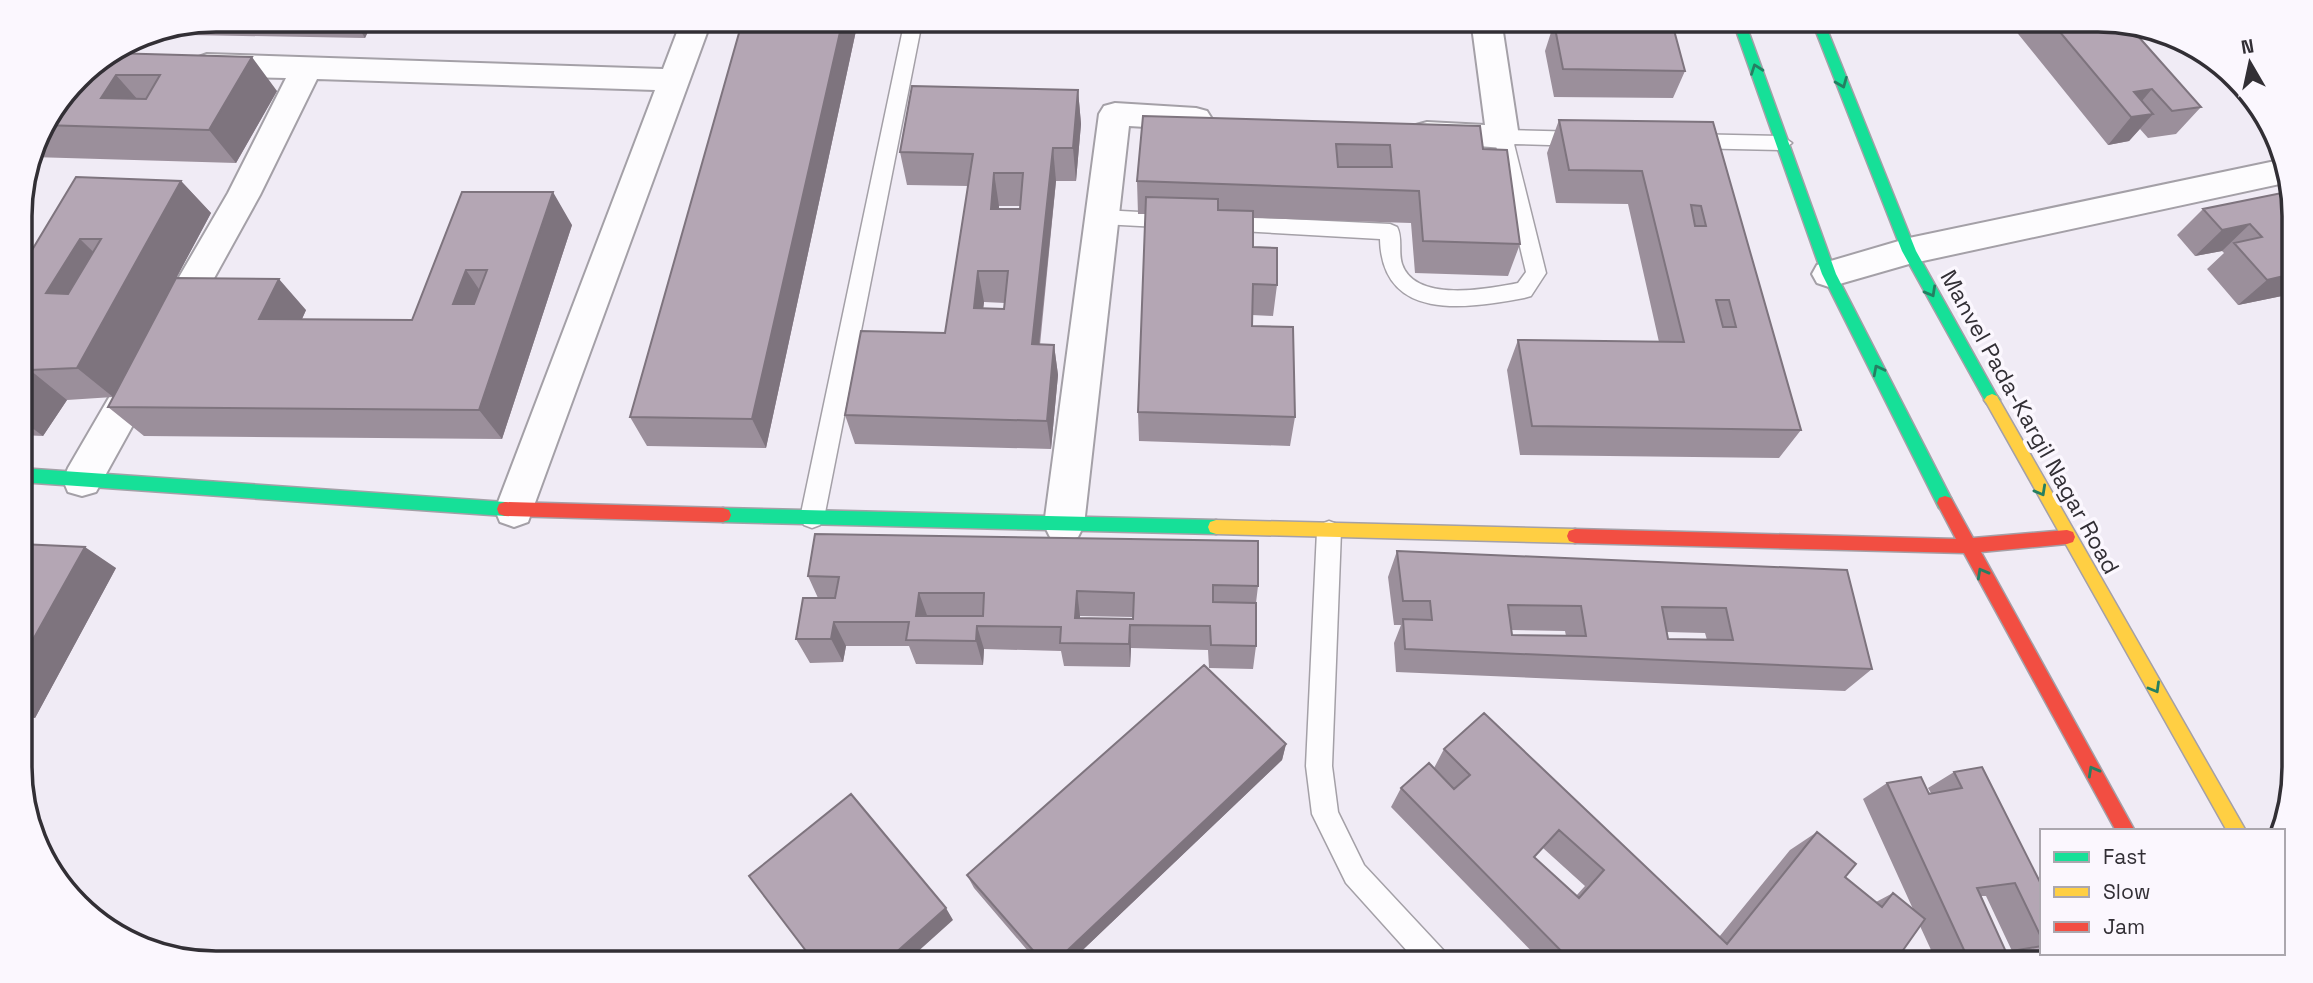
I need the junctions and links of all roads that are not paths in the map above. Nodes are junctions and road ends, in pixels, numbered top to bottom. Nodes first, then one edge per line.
1 (692, 32) edge
2 (911, 32) edge
3 (1488, 32) edge
4 (1743, 32) edge
5 (1822, 32) edge
6 (176, 64) edge
7 (307, 68) junction
8 (674, 80) junction
9 (1226, 121) edge
10 (1392, 131) edge
11 (1503, 137) junction
12 (1597, 139) edge
13 (1665, 140) edge
14 (1782, 143) junction
15 (2276, 173) edge
16 (1102, 217) junction
17 (1909, 251) junction
18 (1829, 274) junction
19 (32, 476) edge
20 (82, 480) junction
21 (514, 510) junction
22 (812, 518) junction
23 (1064, 524) junction
24 (1329, 531) junction
25 (2067, 537) junction
26 (1967, 546) junction
27 (2125, 829) edge
28 (2236, 829) edge
29 (1424, 951) edge

1 - 8 street
2 - 22 lane
3 - 11 street
14 -> 4 street
5 -> 17 street, Manvel Pada-Kargil Nagar Road
6 - 7 street
7 - 8 street
7 - 20 street
8 - 21 street
9 - 16 street
10 - 11 street
11 - 12 lane
11 - 16 lane
13 - 14 lane
14 - 18 street
15 - 17 street
16 - 23 street
17 - 18 street
17 -> 25 street, Manvel Pada-Kargil Nagar Road
26 -> 18 street
19 - 20 street
20 - 21 street
21 - 22 street
22 - 23 street
23 - 24 street
24 - 26 street
24 - 29 lane
25 - 26 street
25 -> 28 street, Manvel Pada-Kargil Nagar Road
27 -> 26 street

